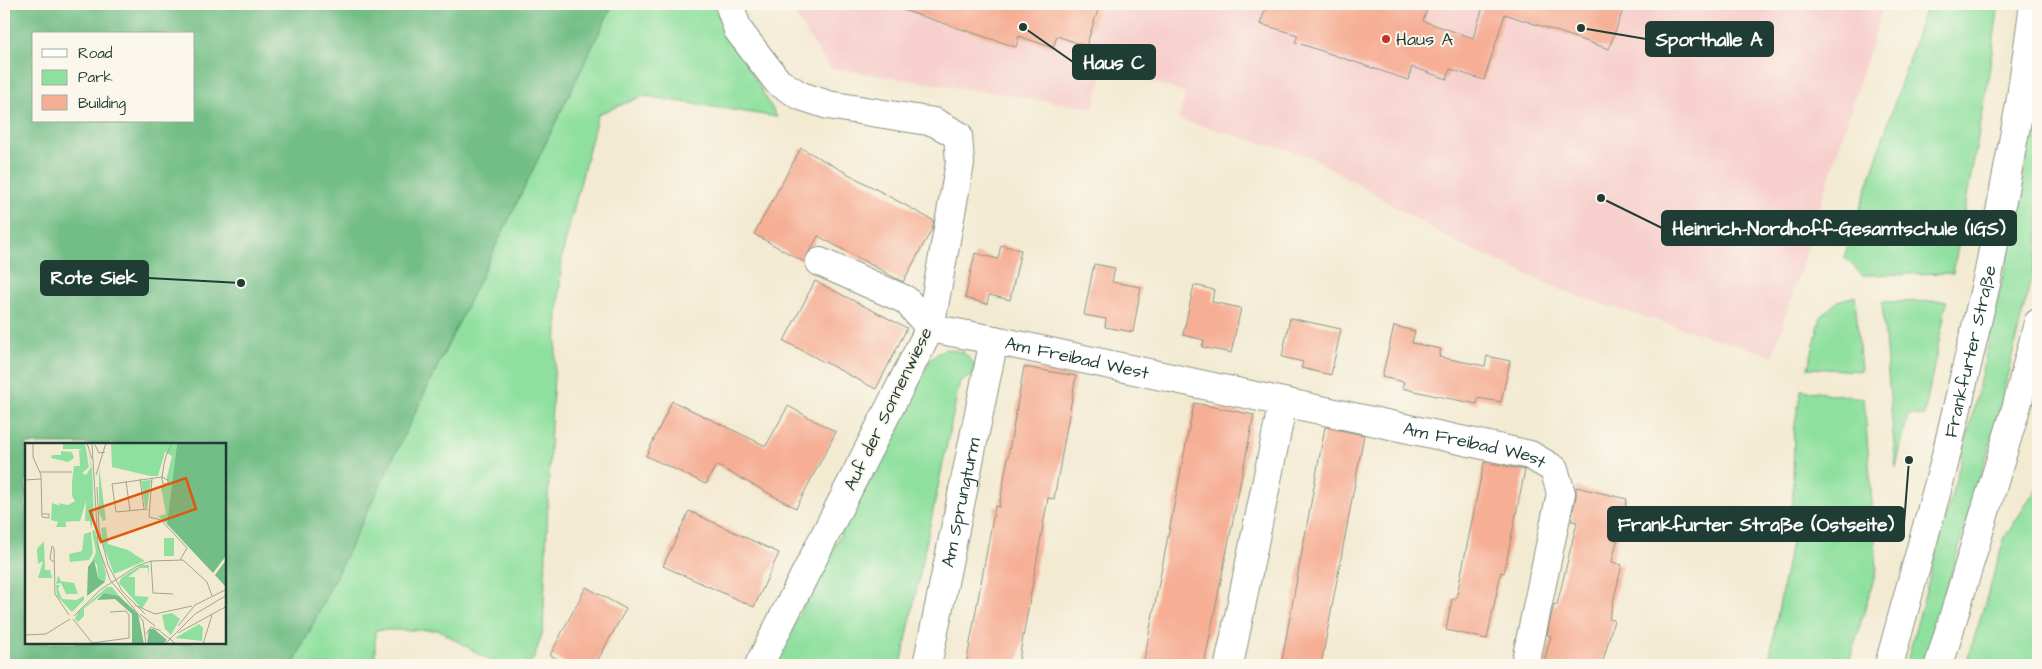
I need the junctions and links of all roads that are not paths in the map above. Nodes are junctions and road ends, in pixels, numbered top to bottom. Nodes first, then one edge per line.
1 (729, 4) edge
2 (2034, 4) edge
3 (820, 262) dead end
4 (2038, 323) edge
5 (930, 328) junction
6 (994, 340) junction
7 (1283, 402) junction
8 (758, 665) edge
9 (927, 665) edge
10 (1228, 665) edge
11 (1525, 665) edge
12 (1889, 665) edge
13 (1939, 665) edge

1 - 5 street, Auf der Sonnenwiese
2 - 12 street, Frankfurter Straße
3 - 5 street
4 - 13 street
5 - 6 street, Am Freibad West
5 - 8 street, Auf der Sonnenwiese
6 - 7 street, Am Freibad West
6 - 9 street, Am Sprungturm
7 - 10 street
7 - 11 street, Am Freibad West

